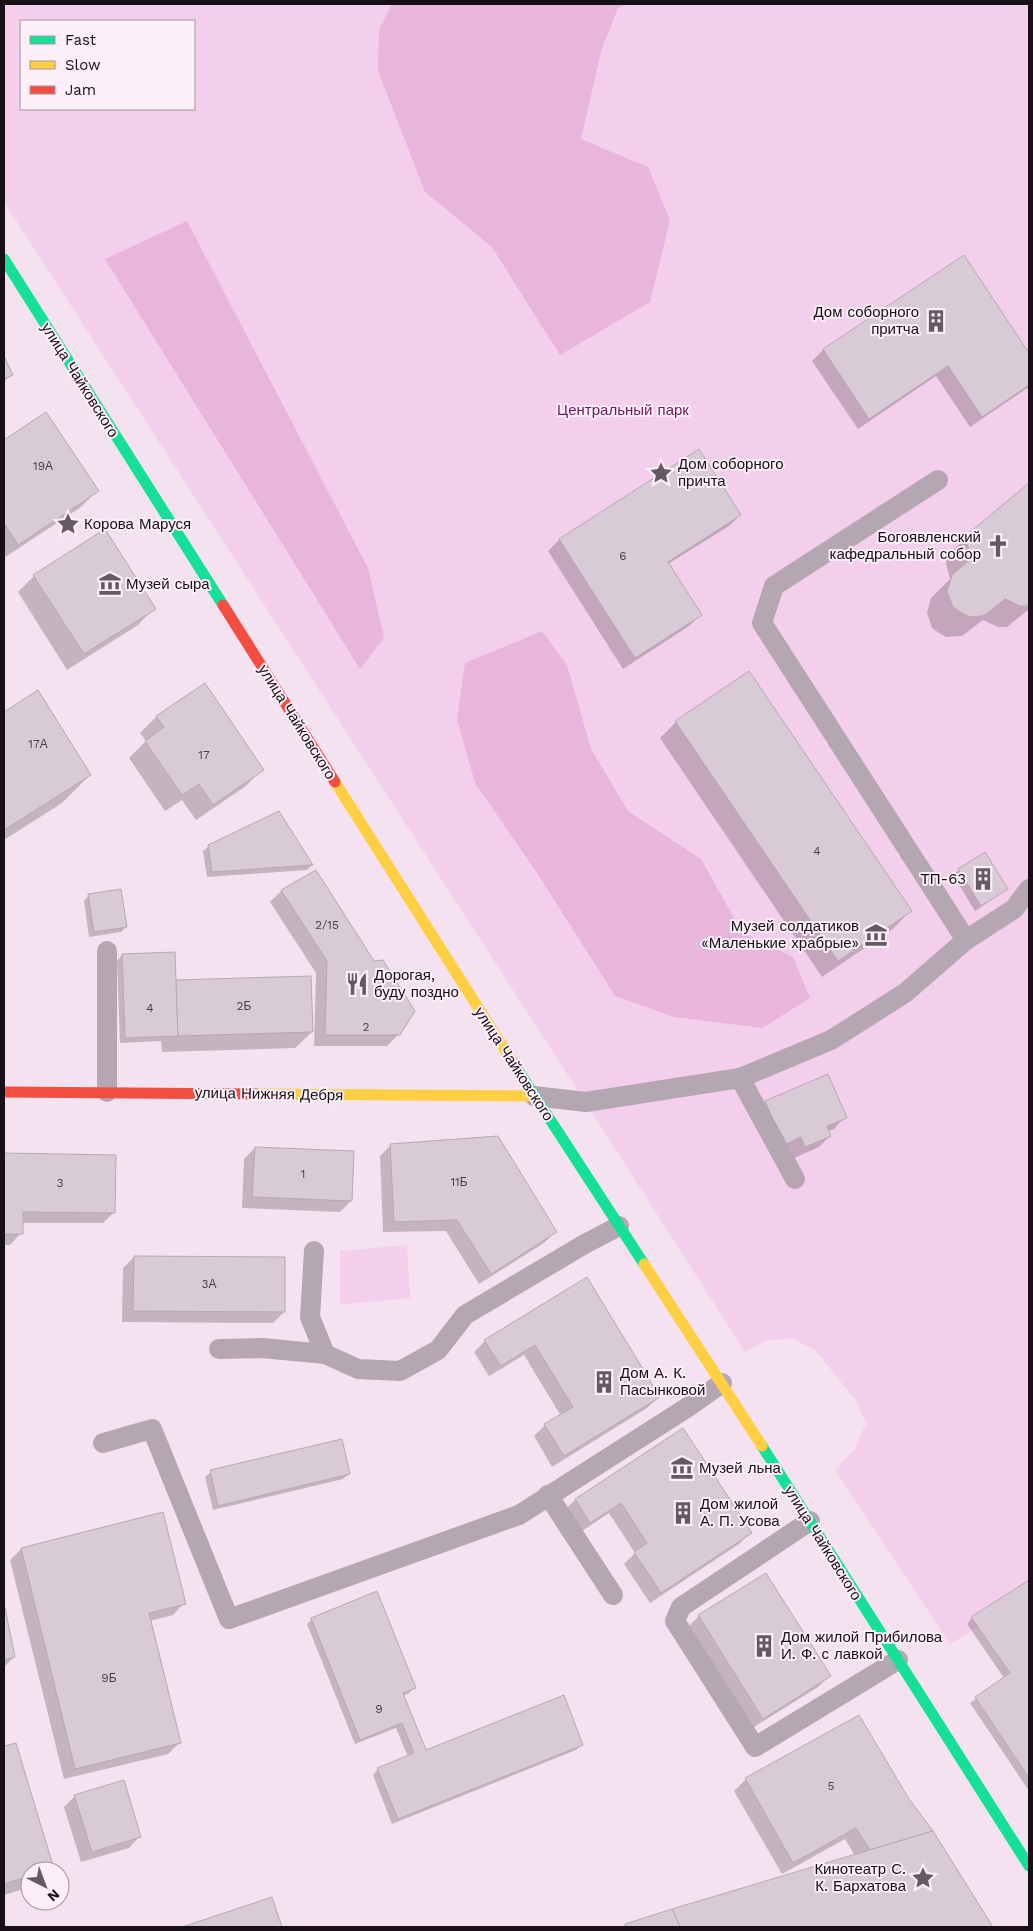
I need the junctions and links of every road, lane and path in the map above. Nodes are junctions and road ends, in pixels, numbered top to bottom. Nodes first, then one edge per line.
1 (4, 259) edge
2 (938, 480) dead end
3 (1029, 889) edge
4 (966, 940) junction
5 (107, 951) dead end
6 (740, 1078) junction
7 (4, 1092) edge
8 (107, 1092) junction
9 (534, 1096) junction
10 (795, 1179) dead end
11 (619, 1226) junction
12 (314, 1251) dead end
13 (220, 1350) dead end
14 (325, 1354) junction
15 (722, 1383) junction
16 (103, 1443) dead end
17 (548, 1495) junction
18 (810, 1521) junction
19 (613, 1595) dead end
20 (898, 1660) junction
21 (1029, 1866) edge

1 - 9 main road, улица Чайковского
2 - 4 lane
3 - 4 lane
4 - 6 lane
5 - 8 lane
6 - 9 lane
6 - 10 lane
7 - 8 main road, улица Нижняя Дебря
8 - 9 main road, улица Нижняя Дебря
9 - 11 main road, улица Чайковского
11 - 14 lane
11 - 15 main road, улица Чайковского
12 - 14 lane
13 - 14 lane
15 - 17 lane
15 - 18 main road, улица Чайковского
16 - 17 lane
17 - 19 lane
18 - 20 main road, улица Чайковского
18 - 20 lane
20 - 21 main road, улица Чайковского

